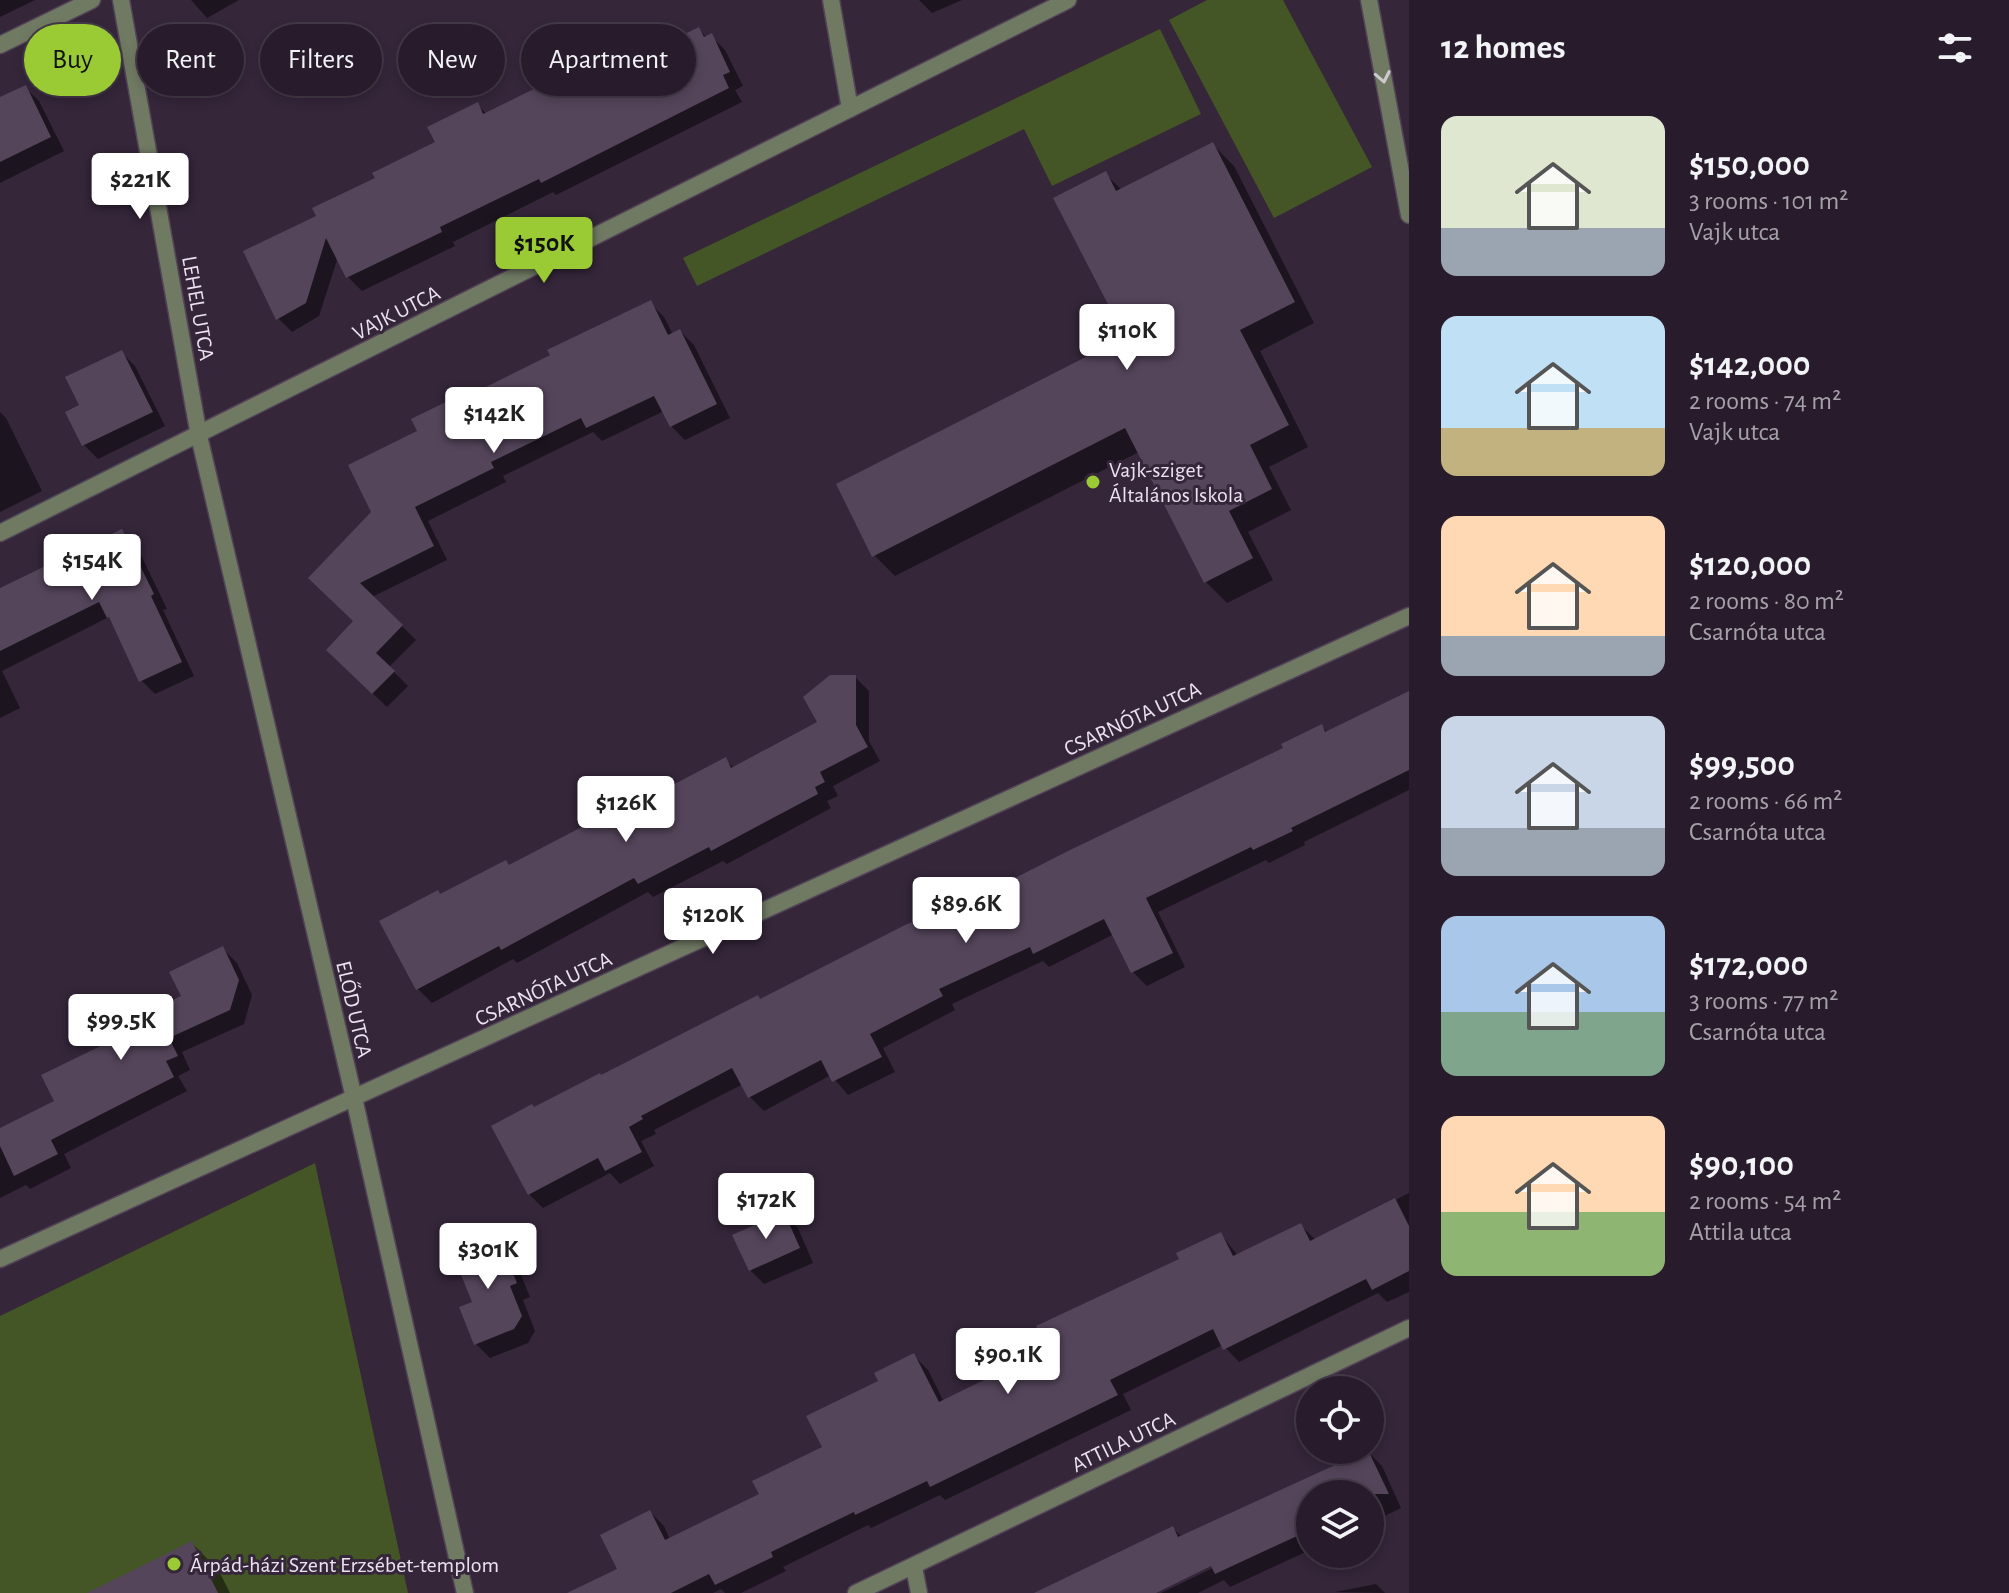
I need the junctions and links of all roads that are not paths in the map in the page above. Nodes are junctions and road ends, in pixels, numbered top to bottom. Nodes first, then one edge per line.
1 (92, 0) edge
2 (121, 0) edge
3 (831, 0) edge
4 (1068, 0) edge
5 (1369, 0) edge
6 (0, 45) edge
7 (850, 109) junction
8 (1409, 215) edge
9 (199, 436) junction
10 (0, 533) edge
11 (1409, 616) edge
12 (354, 1098) junction
13 (0, 1259) edge
14 (1409, 1328) edge
15 (914, 1567) junction
16 (465, 1593) edge
17 (856, 1593) edge
18 (919, 1593) edge

1 - 6 street
2 - 9 street, LEHEL UTCA
3 - 7 street
4 - 7 street, VAJK UTCA
5 -> 8 street
7 - 9 street, VAJK UTCA
9 - 10 street, VAJK UTCA
9 - 12 street, ELŐD UTCA
11 - 12 street, CSARNÓTA UTCA
12 - 13 street, CSARNÓTA UTCA
12 - 16 street, ELŐD UTCA
14 - 15 street, ATTILA UTCA
15 - 17 street, ATTILA UTCA
15 - 18 street

